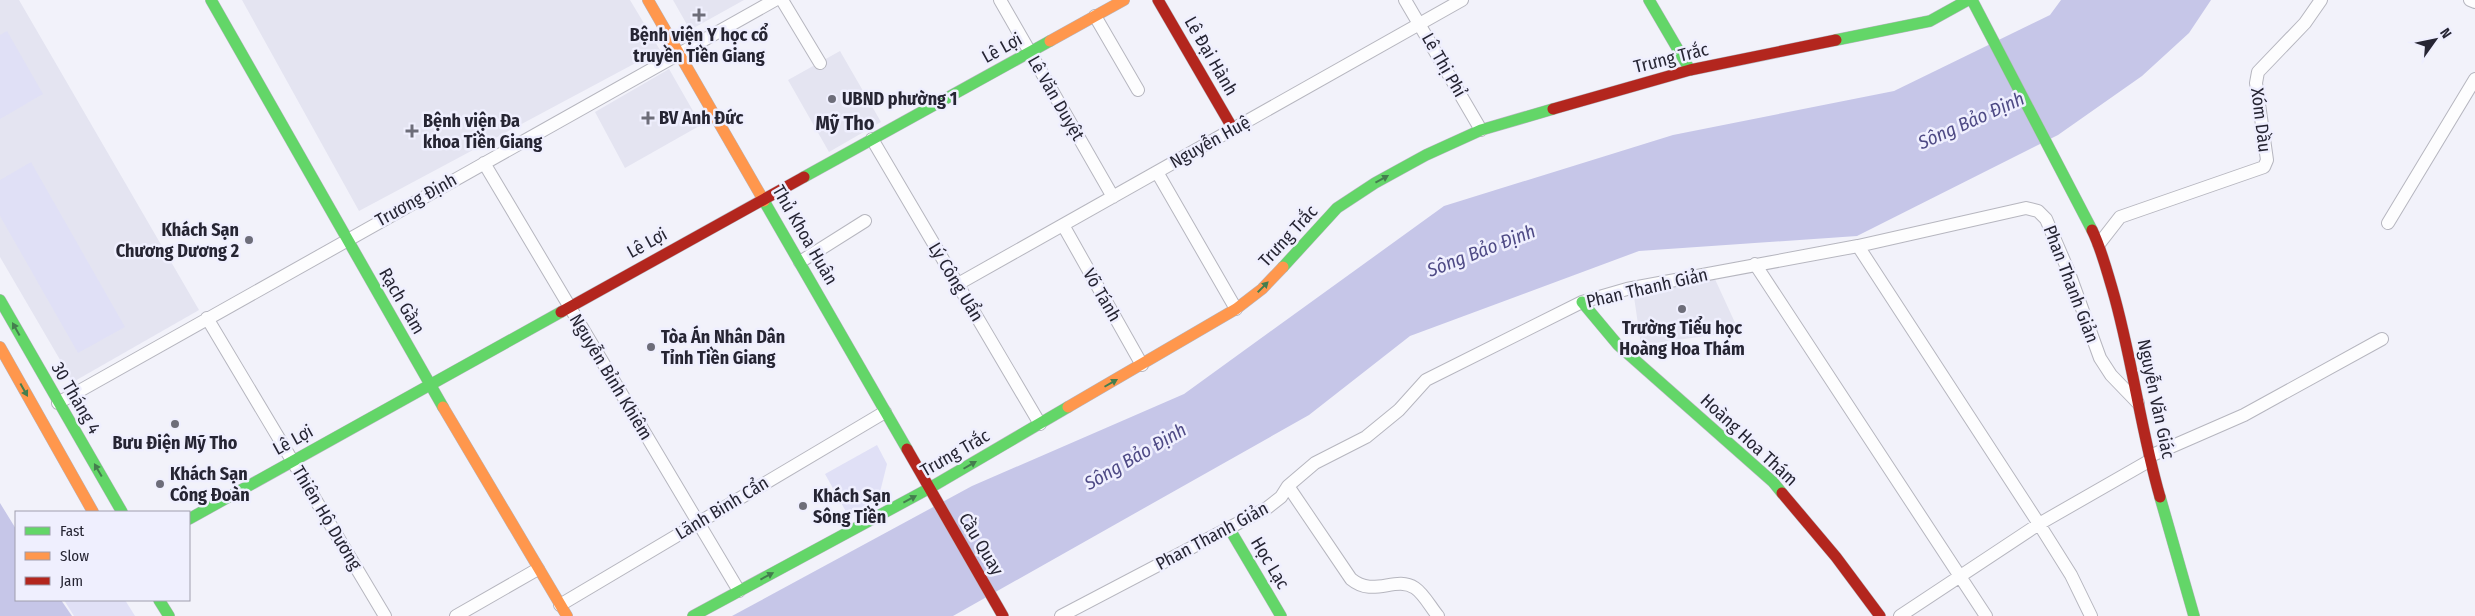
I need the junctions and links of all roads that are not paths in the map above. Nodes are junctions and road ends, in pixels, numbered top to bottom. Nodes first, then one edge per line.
1 (211, 0) edge
2 (648, 0) edge
3 (775, 0) edge
4 (782, 0) edge
5 (1000, 0) edge
6 (1124, 0) edge
7 (1158, 0) edge
8 (1405, 0) edge
9 (1462, 0) edge
10 (1649, 0) edge
11 (1972, 0) edge
12 (2321, 0) edge
13 (2470, 0) edge
14 (2475, 2) edge
15 (1964, 3) edge
16 (1095, 16) junction
17 (1420, 24) junction
18 (1030, 52) junction
19 (679, 54) junction
20 (820, 63) dead end
21 (1690, 70) junction
22 (2475, 79) edge
23 (1138, 90) dead end
24 (1233, 129) junction
25 (1481, 130) junction
26 (872, 139) junction
27 (484, 163) junction
28 (1157, 172) junction
29 (1113, 197) junction
30 (764, 199) junction
31 (865, 221) dead end
32 (2388, 223) dead end
33 (1063, 225) junction
34 (347, 239) junction
35 (2099, 244) junction
36 (1858, 246) junction
37 (800, 262) junction
38 (1755, 264) junction
39 (958, 284) junction
40 (0, 300) edge
41 (1582, 302) junction
42 (570, 306) junction
43 (1236, 309) junction
44 (207, 318) junction
45 (2382, 339) dead end
46 (0, 347) edge
47 (1142, 365) junction
48 (429, 384) junction
49 (58, 403) junction
50 (2139, 404) junction
51 (885, 412) junction
52 (38, 415) junction
53 (1040, 424) junction
54 (2150, 459) junction
55 (293, 460) junction
56 (1288, 486) junction
57 (931, 494) junction
58 (92, 511) edge
59 (121, 511) edge
60 (190, 518) edge
61 (698, 523) junction
62 (2039, 524) junction
63 (1230, 528) junction
64 (538, 569) junction
65 (1960, 576) junction
66 (739, 591) junction
67 (160, 601) edge
68 (563, 610) edge
69 (169, 616) edge
70 (385, 616) edge
71 (456, 616) edge
72 (693, 616) edge
73 (1003, 616) edge
74 (1061, 616) edge
75 (1281, 616) edge
76 (1438, 616) edge
77 (1880, 616) edge
78 (1900, 616) edge
79 (1986, 616) edge
80 (2091, 616) edge
81 (2194, 616) edge

1 - 34 main road, Rạch Gầm
2 - 19 main road, Thủ Khoa Huân
3 - 19 street, Trương Định
4 - 20 street
5 - 18 street, Lê Văn Duyệt
6 - 16 main road, Lê Lợi
7 - 24 main road, Lê Đại Hành
8 - 17 street, Lê Thị Phỉ
9 - 17 street, Nguyễn Huệ
10 - 21 main road
11 - 35 main road, Nguyễn Văn Giác
12 - 35 street, Xóm Dầu
13 - 14 street
15 - 21 main road, Trưng Trắc
16 - 18 main road, Lê Lợi
16 - 23 street
17 - 24 street, Nguyễn Huệ
17 - 25 street, Lê Thị Phỉ
18 - 26 main road, Lê Lợi
18 - 29 street, Lê Văn Duyệt
19 - 27 street, Trương Định
19 - 30 main road, Thủ Khoa Huân
21 - 25 main road, Trưng Trắc
22 - 32 street
24 - 28 street, Nguyễn Huệ
43 -> 25 main road, Trưng Trắc
26 - 30 main road, Lê Lợi
26 - 39 street, Lý Công Uẩn
27 - 34 street, Trương Định
27 - 42 street, Nguyễn Bỉnh Khiêm
28 - 29 street, Nguyễn Huệ
28 - 43 street
29 - 33 street, Nguyễn Huệ
30 - 37 main road, Thủ Khoa Huân
30 - 42 main road, Lê Lợi
31 - 37 street
33 - 39 street, Nguyễn Huệ
33 - 47 street, Võ Tánh
34 - 44 street, Trương Định
34 - 48 main road, Rạch Gầm
35 - 50 main road, Nguyễn Văn Giác
36 - 38 street, Phan Thanh Giản
36 - 50 street, Phan Thanh Giản
36 - 62 street
37 - 51 main road, Thủ Khoa Huân
38 - 41 street, Phan Thanh Giản
38 - 65 street
39 - 53 street, Lý Công Uẩn
49 -> 40 main road, 30 Tháng 4
41 - 56 street, Phan Thanh Giản
41 - 77 main road, Hoàng Hoa Thám
42 - 48 main road, Lê Lợi
42 - 61 street, Nguyễn Bỉnh Khiêm
43 - 47 main road, Trưng Trắc
44 - 49 street, Trương Định
44 - 55 street, Thiên Hộ Dương
45 - 54 street
46 -> 52 main road
53 -> 47 main road, Trưng Trắc
48 - 55 main road, Lê Lợi
48 - 64 main road, Rạch Gầm
49 - 52 main road
59 -> 49 main road, 30 Tháng 4
50 - 54 main road, Nguyễn Văn Giác
51 - 57 main road, Thủ Khoa Huân
51 - 61 street, Lãnh Binh Cẩn
52 - 58 main road
57 -> 53 main road, Trưng Trắc
54 - 62 street
54 - 81 main road, Nguyễn Văn Giác
55 - 60 main road, Lê Lợi
55 - 70 street, Thiên Hộ Dương
56 - 63 street, Phan Thanh Giản
56 - 76 street
66 -> 57 main road, Trưng Trắc
57 - 73 main road, Cầu Quay
61 - 66 street, Nguyễn Bỉnh Khiêm
61 - 68 street, Lãnh Binh Cẩn
62 - 65 street
62 - 80 street
63 - 74 street, Phan Thanh Giản
63 - 75 main road, Học Lạc
64 - 68 main road, Rạch Gầm
64 - 71 street
65 - 78 street
65 - 79 street
66 - 72 main road, Trưng Trắc
67 - 69 main road

